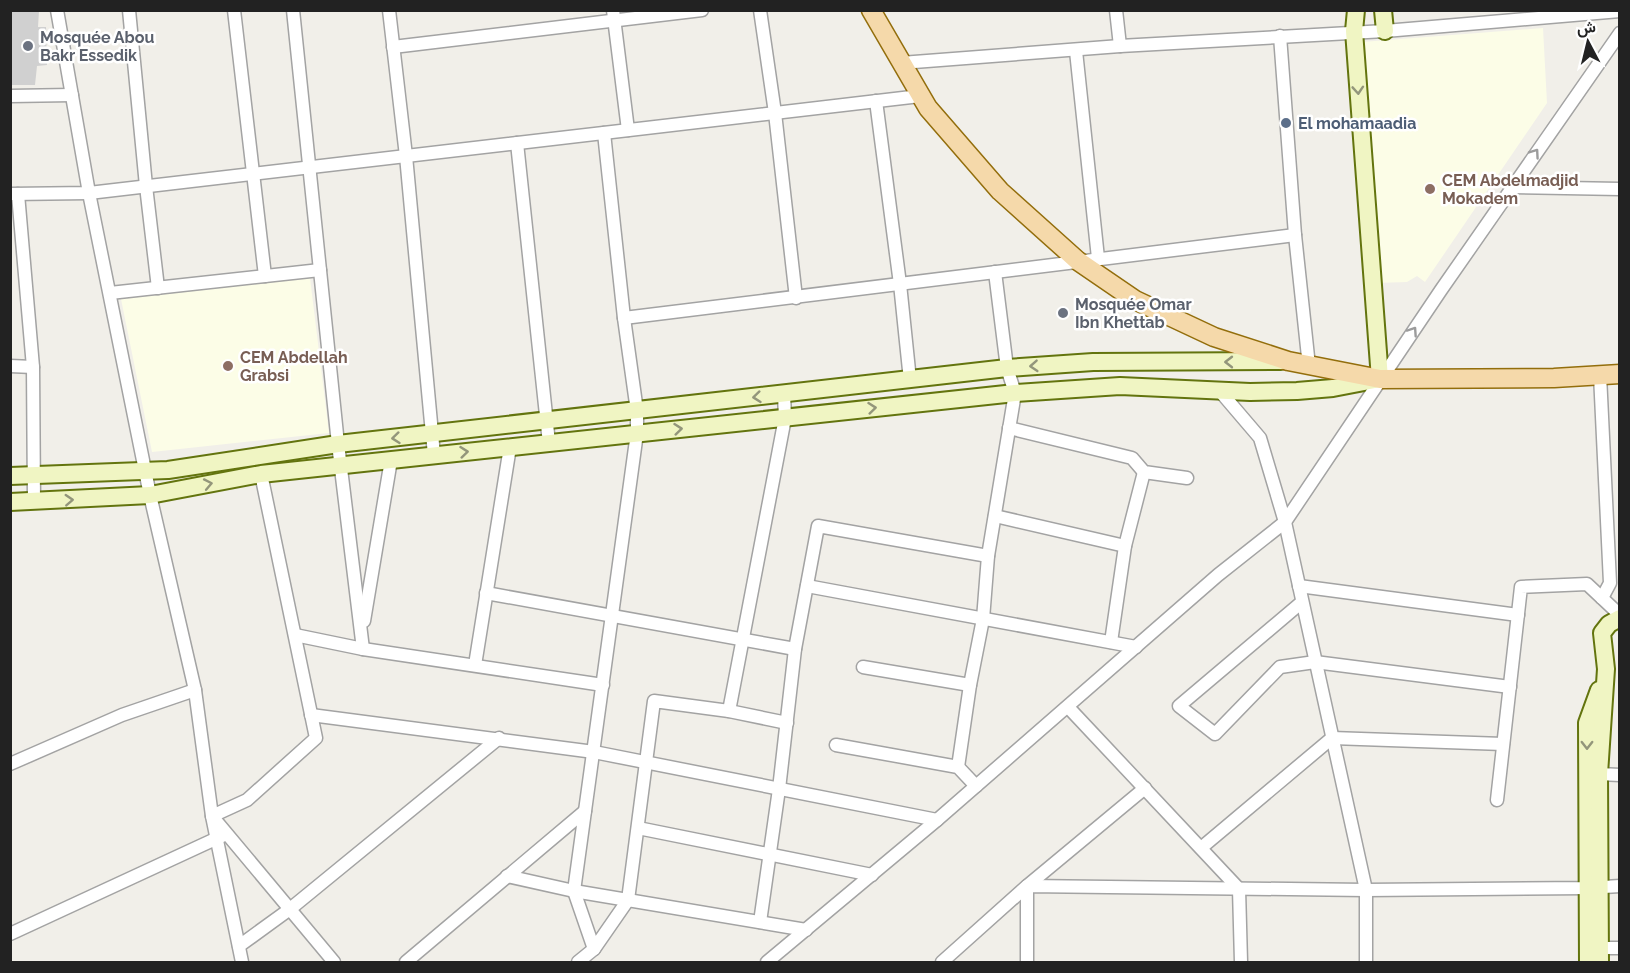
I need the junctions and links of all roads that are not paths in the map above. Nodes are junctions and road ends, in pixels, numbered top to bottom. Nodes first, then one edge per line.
1 (57, 10) edge
2 (129, 10) edge
3 (234, 10) edge
4 (293, 10) edge
5 (389, 10) edge
6 (702, 10) edge
7 (760, 10) edge
8 (871, 10) edge
9 (1116, 10) edge
10 (1356, 10) edge
11 (1383, 10) edge
12 (1620, 11) edge
13 (614, 16) edge
14 (1474, 17) edge
15 (1385, 31) junction
16 (1354, 32) junction
17 (1620, 33) edge
18 (1280, 36) junction
19 (1120, 46) junction
20 (393, 47) junction
21 (1076, 51) junction
22 (901, 63) junction
23 (72, 95) junction
24 (10, 96) edge
25 (920, 96) junction
26 (876, 101) junction
27 (775, 113) junction
28 (628, 130) junction
29 (604, 133) junction
30 (517, 143) junction
31 (406, 156) junction
32 (309, 167) junction
33 (252, 174) junction
34 (146, 186) junction
35 (1511, 188) junction
36 (1620, 189) edge
37 (89, 193) junction
38 (14, 194) edge
39 (1295, 235) junction
40 (1098, 258) junction
41 (1078, 261) junction
42 (320, 270) junction
43 (995, 272) junction
44 (265, 276) junction
45 (900, 284) junction
46 (158, 288) junction
47 (110, 293) junction
48 (796, 298) junction
49 (624, 318) junction
50 (1288, 361) junction
51 (10, 366) edge
52 (1309, 366) junction
53 (33, 367) junction
54 (1007, 368) junction
55 (1620, 374) edge
56 (1600, 375) junction
57 (1380, 379) junction
58 (910, 380) junction
59 (1219, 390) junction
60 (1015, 393) junction
61 (784, 394) junction
62 (637, 411) junction
63 (785, 418) junction
64 (546, 421) junction
65 (1009, 428) junction
66 (433, 434) junction
67 (637, 434) junction
68 (549, 443) junction
69 (338, 444) junction
70 (510, 447) junction
71 (434, 455) junction
72 (390, 460) junction
73 (341, 465) junction
74 (146, 471) junction
75 (1144, 472) junction
76 (261, 474) junction
77 (10, 476) edge
78 (34, 476) junction
79 (1187, 478) dead end
80 (150, 495) junction
81 (10, 502) edge
82 (34, 502) junction
83 (994, 516) junction
84 (1285, 522) junction
85 (1125, 546) junction
86 (988, 556) junction
87 (807, 586) junction
88 (1299, 586) junction
89 (486, 593) junction
90 (1602, 598) junction
91 (1302, 602) junction
92 (613, 615) junction
93 (1518, 615) junction
94 (1620, 616) edge
95 (983, 619) junction
96 (295, 635) junction
97 (743, 639) junction
98 (362, 642) junction
99 (1110, 642) junction
100 (1136, 647) junction
101 (795, 649) junction
102 (1316, 662) junction
103 (475, 665) junction
104 (863, 667) dead end
105 (1606, 669) junction
106 (603, 685) junction
107 (970, 685) junction
108 (1510, 687) junction
109 (195, 690) junction
110 (1068, 706) junction
111 (729, 711) junction
112 (311, 714) junction
113 (787, 723) junction
114 (499, 738) junction
115 (1332, 738) junction
116 (836, 744) dead end
117 (1503, 744) junction
118 (594, 752) junction
119 (646, 762) junction
120 (10, 764) edge
121 (958, 767) junction
122 (1599, 774) junction
123 (1620, 775) edge
124 (976, 786) junction
125 (1144, 788) junction
126 (779, 789) junction
127 (1497, 800) dead end
128 (585, 811) junction
129 (213, 816) junction
130 (938, 820) junction
131 (638, 828) junction
132 (222, 835) junction
133 (1201, 848) junction
134 (770, 853) junction
135 (872, 875) junction
136 (507, 876) junction
137 (1026, 886) junction
138 (1620, 886) edge
139 (1594, 887) junction
140 (1239, 888) junction
141 (1366, 890) junction
142 (574, 891) junction
143 (628, 900) junction
144 (290, 909) junction
145 (760, 922) junction
146 (806, 930) junction
147 (10, 934) edge
148 (239, 946) junction
149 (1620, 948) edge
150 (594, 949) junction
151 (1594, 955) edge
152 (242, 963) edge
153 (334, 963) edge
154 (406, 963) edge
155 (578, 963) edge
156 (767, 963) edge
157 (942, 963) edge
158 (1027, 963) edge
159 (1241, 963) edge
160 (1366, 963) edge

1 - 23 street
2 - 34 street
3 - 33 street
4 - 32 street
5 - 20 street
6 - 13 street
7 - 27 street
8 - 22 main road
9 - 19 street
10 - 16 street
11 - 15 street
12 - 14 street
13 - 20 street
13 - 28 street
14 - 15 street
15 - 16 street
16 - 18 street
16 -> 57 street
35 -> 17 street
18 - 19 street
18 - 39 street
19 - 21 street
20 - 31 street
21 - 22 street
21 - 40 street
22 - 25 main road
23 - 24 street
23 - 37 street
25 - 26 street
25 - 41 main road
26 - 27 street
26 - 45 street
27 - 28 street
27 - 48 street
28 - 29 street
29 - 30 street
29 - 49 street
30 - 31 street
30 - 64 street
31 - 32 street
31 - 66 street
32 - 33 street
32 - 42 street
33 - 34 street
33 - 44 street
34 - 37 street
34 - 46 street
35 - 36 street
57 -> 35 street
37 - 38 street
37 - 47 street
38 - 53 street
39 - 40 street
39 - 52 street
40 - 41 street
41 - 43 street
41 - 50 main road
42 - 44 street
42 - 69 street
43 - 45 street
43 - 54 street
44 - 46 street
45 - 48 street
45 - 58 street
46 - 47 street
47 - 74 street
48 - 49 street
49 - 62 street
50 - 52 main road
50 -> 54 street
51 - 53 street
52 - 57 main road
53 - 78 street
54 - 58 street
54 - 60 street
55 - 56 main road
56 - 57 main road
56 - 90 street
57 - 59 street
57 - 84 street
58 - 61 street
59 - 60 street
59 - 84 street
63 -> 60 street
60 - 65 street
61 -> 62 street
61 - 63 street
62 - 64 street
62 - 67 street
67 -> 63 street
63 - 97 street
64 - 66 street
64 - 68 street
65 - 75 street
65 - 83 street
66 -> 69 street
66 - 71 street
67 - 68 street
67 - 92 street
68 - 70 street
69 - 73 street
69 - 74 street
71 -> 70 street
70 - 89 street
71 - 72 street
72 - 73 street
72 - 98 street
73 - 76 street
73 - 98 street
74 - 78 street
74 - 80 street
75 - 79 street
75 - 85 street
80 -> 76 street
76 - 96 street
77 - 78 street
78 - 82 street
82 -> 80 street
80 - 109 street
81 - 82 street
83 - 85 street
83 - 86 street
84 - 88 street
84 - 100 street
85 - 99 street
86 - 87 street
86 - 95 street
87 - 95 street
87 - 101 street
88 - 91 street
88 - 93 street
89 - 92 street
89 - 103 street
90 - 93 street
90 - 94 street
91 - 102 street
91 - 102 street
92 - 97 street
92 - 106 street
93 - 108 street
94 - 105 street
95 - 99 street
95 - 107 street
96 - 98 street
96 - 112 street
97 - 101 street
97 - 111 street
98 - 103 street
99 - 100 street
100 - 110 street
101 - 113 street
102 - 108 street
102 - 115 street
103 - 106 street
104 - 107 street
105 - 122 street
105 -> 139 street
106 - 118 street
107 - 121 street
108 - 117 street
109 - 120 street
109 - 129 street
110 - 124 street
110 - 125 street
111 - 113 street
111 - 119 street
112 - 114 street
112 - 129 street
113 - 126 street
114 - 118 street
114 - 144 street
115 - 117 street
115 - 133 street
115 - 141 street
116 - 121 street
117 - 127 street
118 - 119 street
118 - 128 street
119 - 126 street
119 - 131 street
121 - 124 street
122 - 123 street
122 - 139 street
124 - 130 street
125 - 133 street
125 - 137 street
126 - 130 street
126 - 134 street
128 - 136 street
128 - 142 street
129 - 132 street
130 - 135 street
131 - 134 street
131 - 143 street
132 - 144 street
132 - 147 street
132 - 148 street
133 - 140 street
134 - 135 street
134 - 145 street
135 - 146 street
136 - 142 street
136 - 154 street
137 - 140 street
137 - 157 street
137 - 158 street
138 - 139 street
139 - 141 street
139 - 151 street
140 - 141 street
140 - 159 street
141 - 160 street
142 - 143 street
142 - 150 street
143 - 145 street
143 - 150 street
144 - 148 street
144 - 153 street
145 - 146 street
146 - 156 street
148 - 152 street
149 - 151 street
150 - 155 street

